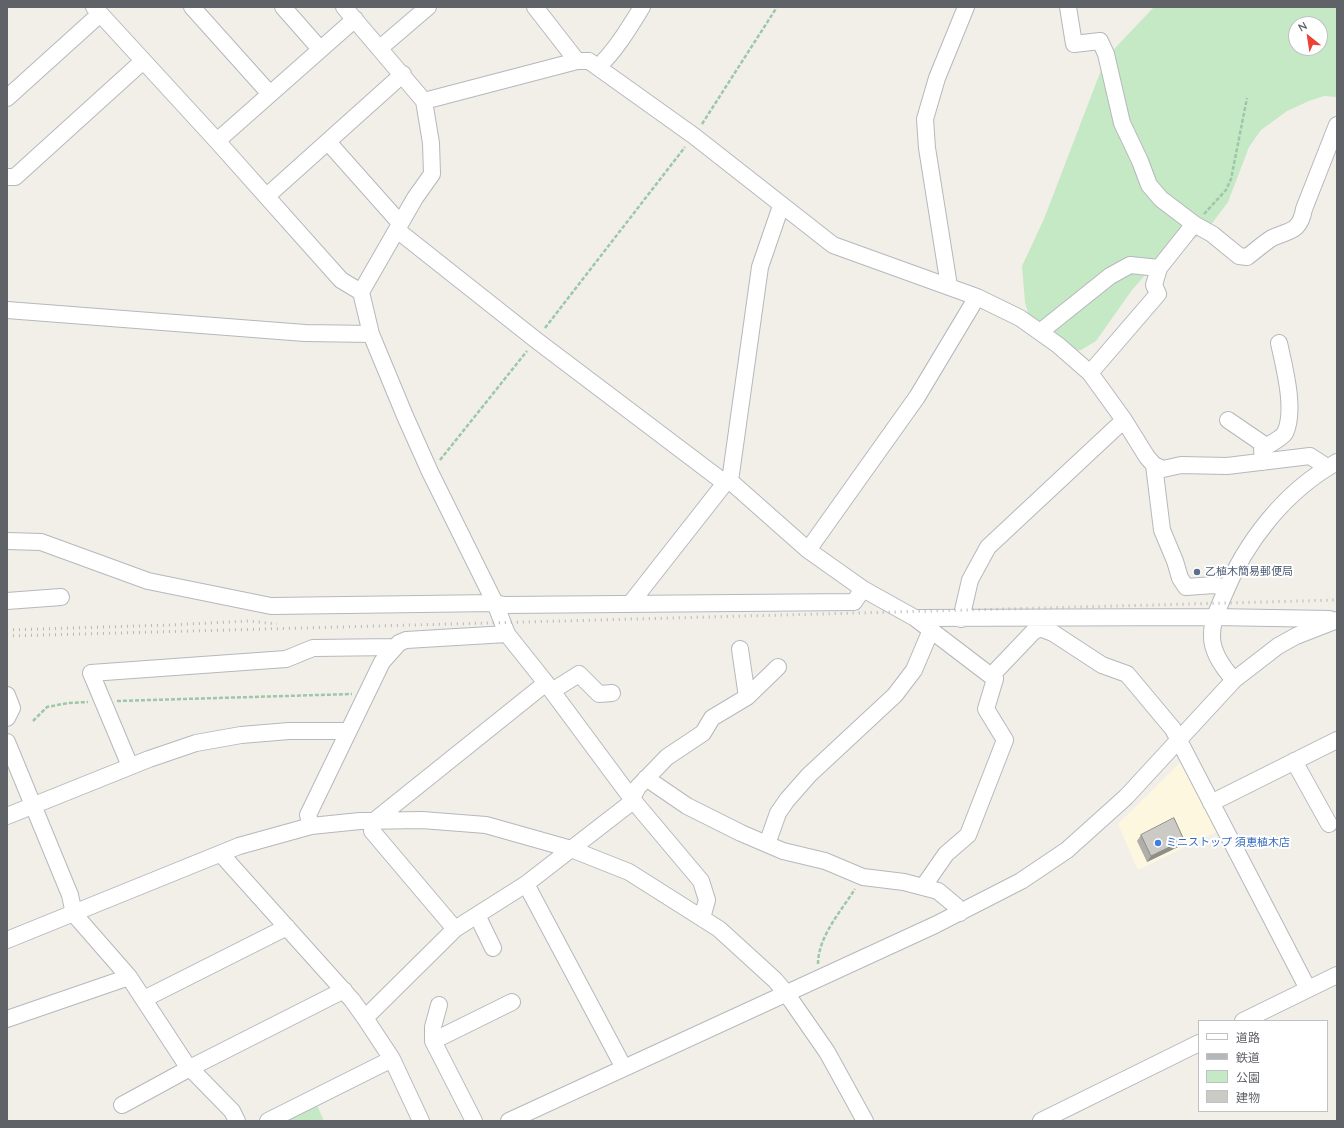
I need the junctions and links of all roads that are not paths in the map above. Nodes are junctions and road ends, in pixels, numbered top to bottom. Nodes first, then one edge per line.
1 (192, 7) edge
2 (282, 7) edge
3 (344, 7) edge
4 (428, 7) edge
5 (535, 7) edge
6 (642, 7) edge
7 (966, 7) edge
8 (1068, 7) edge
9 (97, 10) edge
10 (355, 19) junction
11 (380, 48) junction
12 (320, 49) junction
13 (143, 61) junction
14 (577, 62) junction
15 (598, 67) junction
16 (403, 74) junction
17 (270, 94) junction
18 (7, 98) edge
19 (424, 101) junction
20 (1337, 125) edge
21 (218, 141) junction
22 (328, 142) junction
23 (7, 177) edge
24 (267, 196) junction
25 (781, 206) junction
26 (1194, 224) junction
27 (399, 226) junction
28 (1159, 268) junction
29 (950, 286) junction
30 (361, 292) junction
31 (977, 297) junction
32 (7, 310) edge
33 (1040, 332) junction
34 (371, 334) junction
35 (1279, 343) dead end
36 (1090, 373) junction
37 (1124, 420) junction
38 (1228, 420) dead end
39 (1265, 454) junction
40 (1154, 465) junction
41 (1332, 465) edge
42 (728, 482) junction
43 (7, 542) edge
44 (808, 550) junction
45 (1226, 588) junction
46 (863, 589) junction
47 (62, 597) dead end
48 (7, 601) edge
49 (495, 603) junction
50 (630, 604) junction
51 (1214, 617) junction
52 (915, 618) junction
53 (961, 619) junction
54 (1337, 619) edge
55 (1042, 623) junction
56 (931, 630) junction
57 (507, 634) junction
58 (395, 647) junction
59 (740, 649) dead end
60 (778, 667) dead end
61 (991, 676) junction
62 (1234, 680) junction
63 (549, 687) junction
64 (612, 693) dead end
65 (7, 695) edge
66 (747, 698) junction
67 (7, 718) edge
68 (348, 731) junction
69 (1179, 739) junction
70 (1337, 740) edge
71 (7, 742) edge
72 (1294, 761) junction
73 (130, 766) junction
74 (646, 778) junction
75 (632, 799) junction
76 (1211, 803) junction
77 (33, 805) junction
78 (7, 816) edge
79 (374, 821) junction
80 (1328, 824) dead end
81 (311, 826) junction
82 (767, 844) junction
83 (571, 849) junction
84 (221, 854) junction
85 (526, 884) junction
86 (923, 887) junction
87 (960, 913) junction
88 (74, 914) junction
89 (477, 915) junction
90 (702, 918) junction
91 (287, 927) junction
92 (455, 929) junction
93 (7, 940) edge
94 (493, 948) dead end
95 (1337, 975) edge
96 (129, 976) junction
97 (1308, 989) junction
98 (344, 990) junction
99 (786, 993) junction
100 (144, 999) junction
101 (512, 1002) dead end
102 (439, 1005) dead end
103 (365, 1018) junction
104 (7, 1019) edge
105 (1245, 1020) edge
106 (433, 1041) junction
107 (1198, 1043) edge
108 (392, 1059) junction
109 (190, 1068) junction
110 (624, 1068) junction
111 (122, 1105) dead end
112 (237, 1121) edge
113 (268, 1121) edge
114 (422, 1121) edge
115 (474, 1121) edge
116 (509, 1121) edge
117 (865, 1121) edge
118 (1041, 1121) edge

1 - 17 street
2 - 12 street
3 - 10 street
4 - 11 street
5 - 14 street
6 - 15 street
7 - 29 street
8 - 26 street
9 - 13 street
9 - 18 street
10 - 11 street
10 - 12 street
11 - 16 street
12 - 17 street
13 - 21 street
13 - 23 street
14 - 15 street
14 - 19 street
15 - 25 street
16 - 19 street
16 - 22 street
17 - 21 street
19 - 27 street
20 - 26 street
21 - 24 street
22 - 24 street
22 - 27 street
24 - 30 street
25 - 29 street
25 - 42 street
26 - 28 street
27 - 30 street
27 - 42 street
28 - 33 street
28 - 36 street
29 - 31 street
30 - 34 street
31 - 33 street
31 - 44 street
32 - 34 street
33 - 36 street
34 - 49 street
35 - 39 street
36 - 37 street
37 - 40 street
37 - 53 street
38 - 39 street
39 - 40 street
39 - 41 street
40 - 45 street
41 - 45 street
42 - 44 street
42 - 50 street
43 - 49 street
44 - 46 street
45 - 51 street
46 - 50 street
46 - 52 street
47 - 48 street
49 - 50 street
49 - 57 street
51 - 54 street
51 - 55 street
51 - 62 street
52 - 53 street
52 - 56 street
53 - 55 street
54 - 62 street
55 - 61 street
55 - 69 street
56 - 61 street
56 - 82 street
57 - 58 street
57 - 63 street
58 - 68 street
58 - 73 street
59 - 66 street
60 - 66 street
61 - 86 street
62 - 69 street
63 - 64 street
63 - 75 street
63 - 79 street
65 - 67 street
66 - 74 street
68 - 73 street
68 - 81 street
69 - 76 street
69 - 87 street
70 - 72 street
71 - 77 street
72 - 76 street
72 - 80 street
73 - 77 street
74 - 75 street
74 - 82 street
75 - 83 street
75 - 90 street
76 - 97 street
77 - 78 street
77 - 88 street
79 - 81 street
79 - 83 street
79 - 92 street
81 - 84 street
82 - 86 street
83 - 85 street
83 - 90 street
84 - 88 street
84 - 91 street
85 - 89 street
85 - 110 street
86 - 87 street
87 - 99 street
88 - 93 street
88 - 96 street
89 - 92 street
89 - 94 street
90 - 99 street
91 - 98 street
91 - 100 street
92 - 103 street
95 - 97 street
96 - 100 street
96 - 104 street
97 - 105 street
98 - 103 street
98 - 109 street
99 - 110 street
99 - 117 street
100 - 109 street
101 - 106 street
102 - 106 street
103 - 108 street
106 - 115 street
107 - 118 street
108 - 113 street
108 - 114 street
109 - 111 street
109 - 112 street
110 - 116 street

